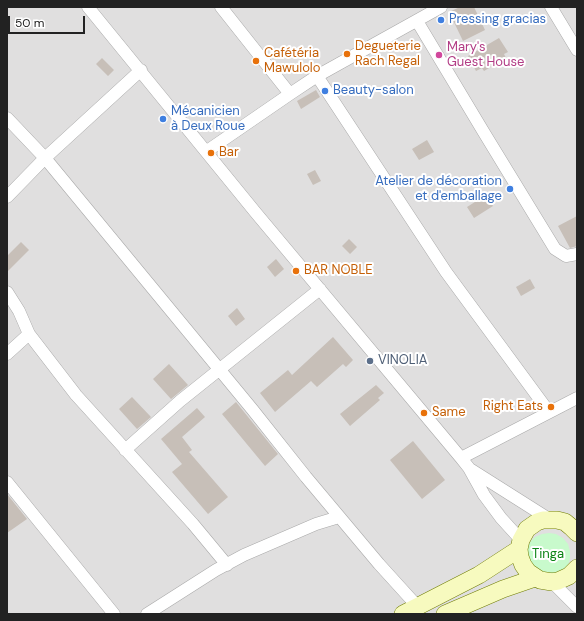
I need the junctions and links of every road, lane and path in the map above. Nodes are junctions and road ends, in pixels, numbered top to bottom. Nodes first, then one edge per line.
1 (88, 7) edge
2 (441, 7) edge
3 (551, 7) edge
4 (227, 9) edge
5 (417, 20) junction
6 (577, 50) edge
7 (141, 70) junction
8 (317, 76) junction
9 (290, 94) junction
10 (7, 118) edge
11 (207, 152) junction
12 (46, 158) junction
13 (7, 197) edge
14 (577, 254) edge
15 (320, 289) junction
16 (7, 292) edge
17 (29, 334) junction
18 (7, 354) edge
19 (220, 370) junction
20 (577, 398) edge
21 (549, 412) junction
22 (125, 450) junction
23 (461, 458) junction
24 (469, 468) junction
25 (7, 482) edge
26 (339, 516) junction
27 (549, 519) junction
28 (575, 528) edge
29 (520, 544) junction
30 (227, 565) junction
31 (577, 568) edge
32 (535, 578) junction
33 (552, 582) junction
34 (577, 608) edge
35 (410, 610) edge
36 (114, 614) edge
37 (147, 614) edge
38 (445, 614) edge

1 - 7 street
2 - 5 street
3 - 6 street
4 - 9 street
5 - 8 street
5 - 14 street
7 - 11 street
7 - 12 street
8 - 9 street
8 - 21 street
9 - 11 street
10 - 12 street
11 - 15 street
12 - 13 street
12 - 19 street
15 - 19 street
15 - 23 street
16 - 17 street
17 - 18 street
17 - 22 street
19 - 22 street
19 - 26 street
20 - 21 street
21 - 23 street
22 - 30 street
23 - 24 street
24 - 27 street
24 - 29 street
25 - 36 street
26 - 30 street
26 - 35 street
27 - 28 main road
27 - 29 main road
29 - 32 main road
29 - 35 main road
30 - 37 street
31 - 33 main road
32 - 33 main road
32 - 38 main road
33 - 34 street

